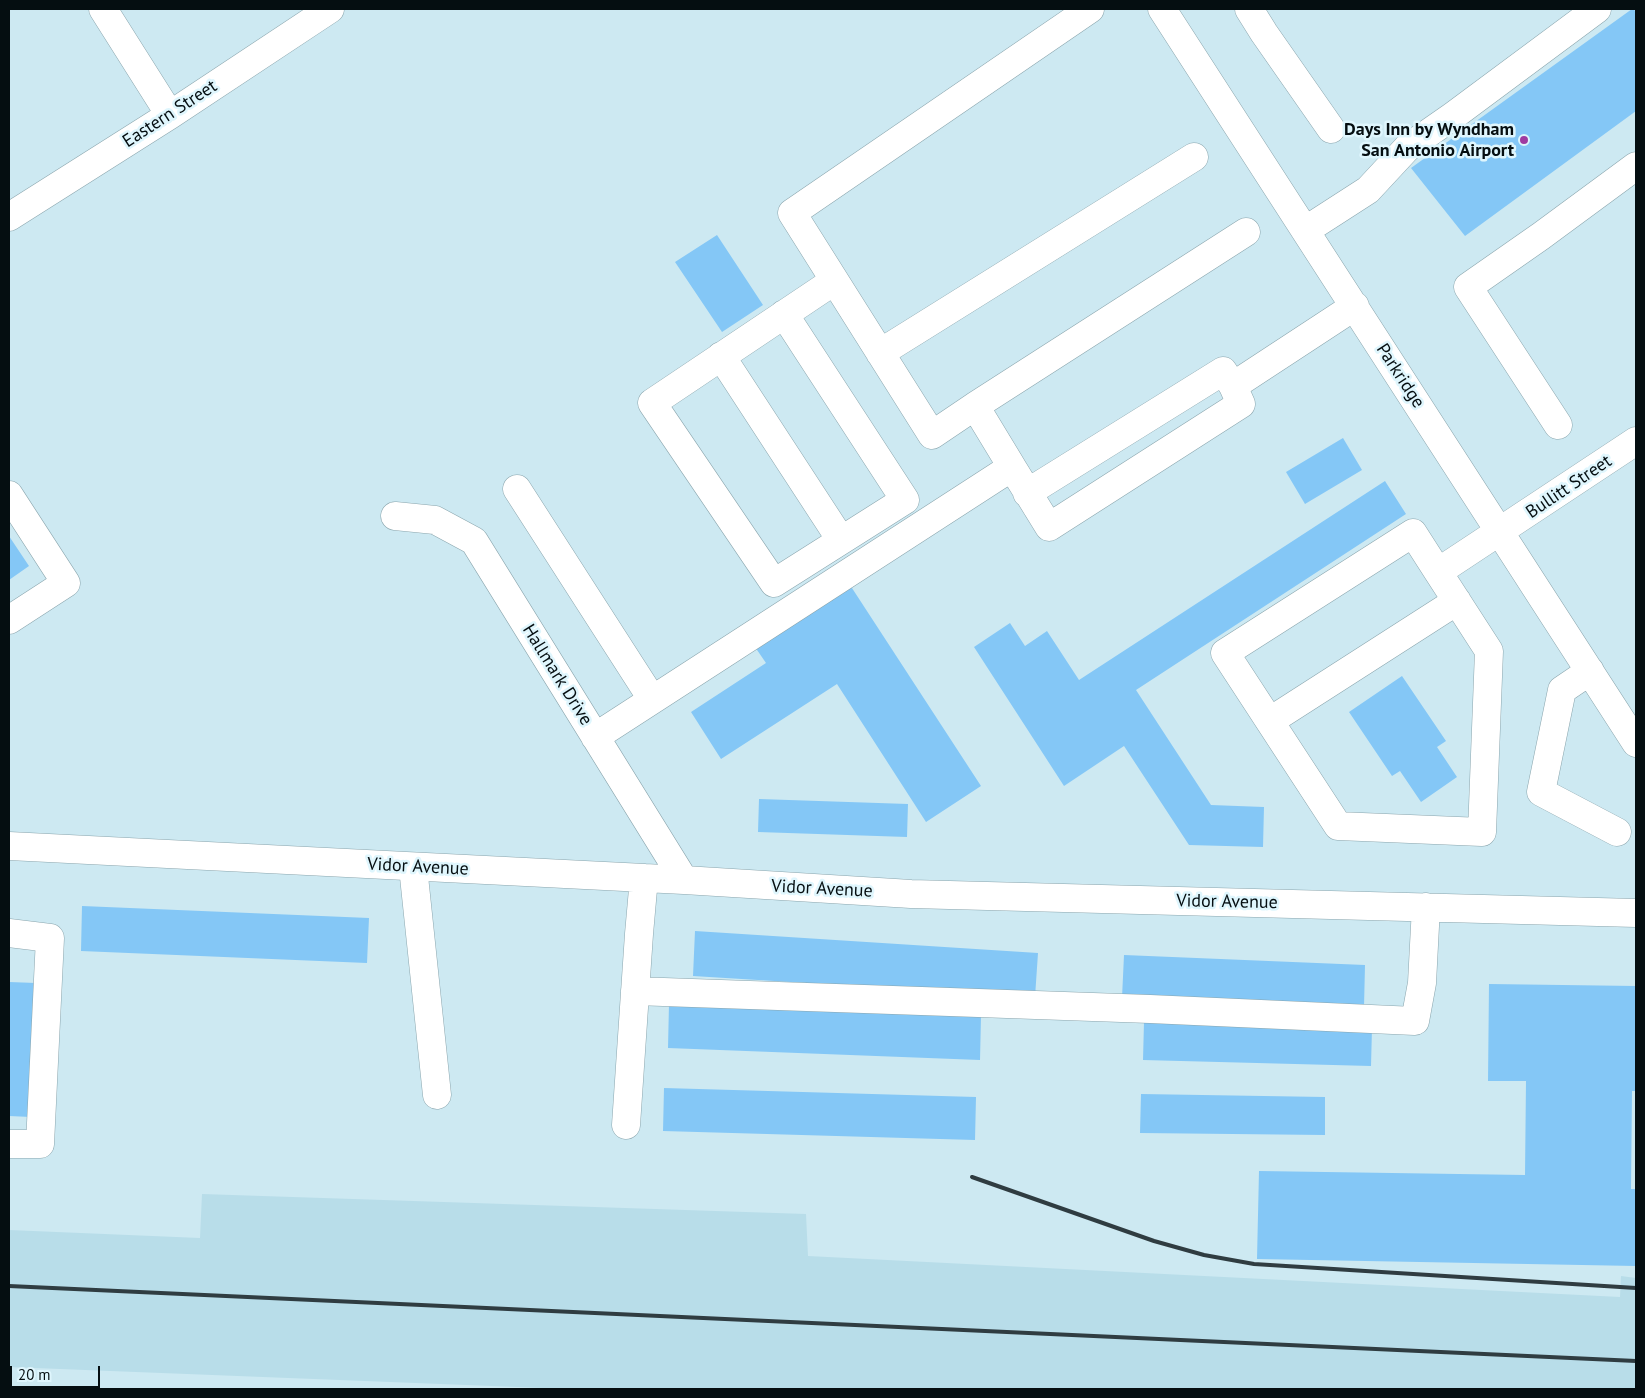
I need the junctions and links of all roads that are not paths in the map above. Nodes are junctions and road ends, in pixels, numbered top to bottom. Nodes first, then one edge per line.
1 (103, 9) edge
2 (330, 9) edge
3 (1090, 9) edge
4 (1163, 9) edge
5 (1249, 9) edge
6 (1597, 9) edge
7 (170, 115) junction
8 (1331, 129) dead end
9 (1194, 157) dead end
10 (1634, 172) edge
11 (9, 217) edge
12 (1306, 230) junction
13 (1246, 232) dead end
14 (834, 281) junction
15 (1355, 306) junction
16 (784, 314) junction
17 (880, 353) junction
18 (721, 356) junction
19 (1237, 395) junction
20 (975, 406) junction
21 (1558, 425) dead end
22 (1636, 441) edge
23 (1012, 467) junction
24 (518, 488) dead end
25 (1027, 493) junction
26 (9, 494) edge
27 (395, 516) dead end
28 (1501, 532) junction
29 (841, 540) junction
30 (1438, 572) junction
31 (1457, 601) junction
32 (9, 620) edge
33 (1590, 671) junction
34 (652, 699) junction
35 (1270, 721) junction
36 (595, 737) junction
37 (1636, 743) edge
38 (1617, 832) dead end
39 (9, 846) edge
40 (413, 867) junction
41 (644, 878) junction
42 (684, 880) junction
43 (1426, 907) junction
44 (1636, 913) edge
45 (9, 933) edge
46 (635, 991) junction
47 (437, 1095) dead end
48 (626, 1125) dead end
49 (9, 1144) edge

1 - 7 street
2 - 7 street, Eastern Street
3 - 14 street
4 - 12 street, Parkridge
5 - 8 street
6 - 12 street
7 - 11 street, Eastern Street
9 - 17 street
10 - 21 street
12 - 15 street, Parkridge
13 - 20 street
14 - 16 street
14 - 17 street
15 - 19 street
15 - 28 street, Parkridge
16 - 18 street
16 - 29 street
17 - 20 street
18 - 29 street
18 - 29 street
19 - 25 street
19 - 25 street
20 - 23 street
22 - 28 street, Bullitt Street
23 - 25 street
23 - 34 street
24 - 34 street
26 - 32 street
27 - 36 street, Hallmark Drive
28 - 30 street, Bullitt Street
28 - 33 street, Parkridge
30 - 31 street
30 - 35 street
31 - 35 street
31 - 35 street
33 - 37 street, Parkridge
33 - 38 street
34 - 36 street
36 - 42 street, Hallmark Drive
39 - 40 street, Vidor Avenue
40 - 41 street, Vidor Avenue
40 - 47 street
41 - 42 street, Vidor Avenue
41 - 46 street
42 - 43 street, Vidor Avenue
43 - 44 street, Vidor Avenue
43 - 46 street
45 - 49 street
46 - 48 street

